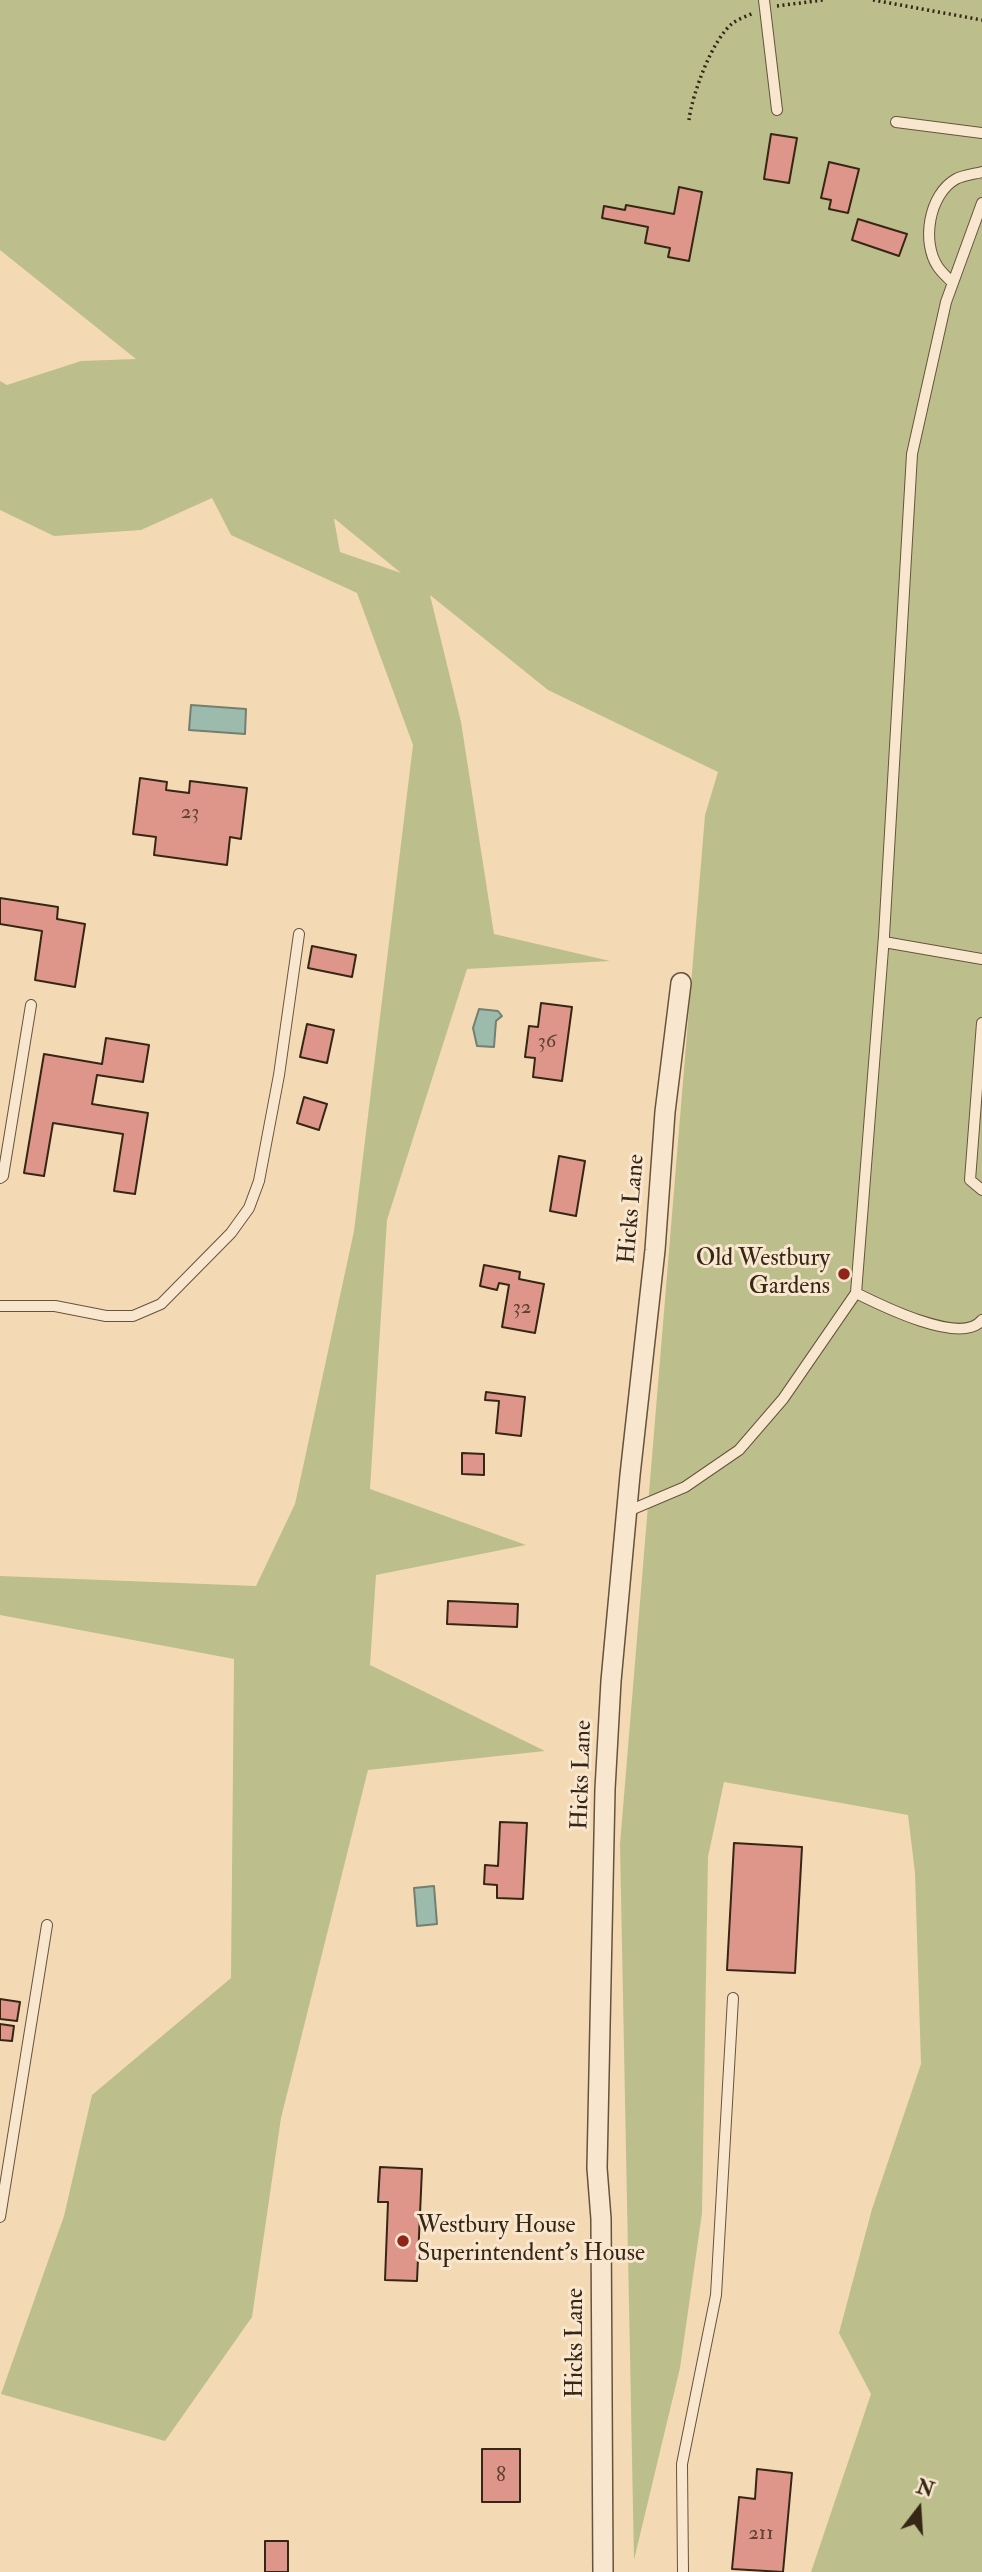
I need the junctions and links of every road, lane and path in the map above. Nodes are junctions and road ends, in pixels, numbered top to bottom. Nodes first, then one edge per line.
1 (823, 0) edge
2 (873, 0) edge
3 (765, 4) edge
4 (982, 20) edge
5 (777, 110) dead end
6 (689, 120) dead end
7 (896, 122) dead end
8 (982, 133) edge
9 (982, 172) edge
10 (982, 203) edge
11 (953, 283) junction
12 (299, 934) dead end
13 (884, 942) junction
14 (982, 959) edge
15 (681, 984) dead end
16 (31, 1005) dead end
17 (982, 1023) edge
18 (0, 1178) edge
19 (982, 1190) edge
20 (856, 1293) junction
21 (0, 1306) edge
22 (982, 1320) edge
23 (626, 1511) junction
24 (47, 1925) dead end
25 (733, 1998) dead end
26 (0, 2217) edge
27 (603, 2572) edge
28 (683, 2572) edge

1 - 3 path
2 - 4 path
3 - 5 lane
3 - 6 path
7 - 8 lane
9 - 11 lane
10 - 11 lane
11 - 13 lane
12 - 21 lane
13 - 14 lane
13 - 20 lane
15 - 23 street, Hicks Lane
16 - 18 lane
17 - 19 lane
20 - 22 lane
20 - 23 lane
23 - 27 street, Hicks Lane
24 - 26 lane
25 - 28 lane

